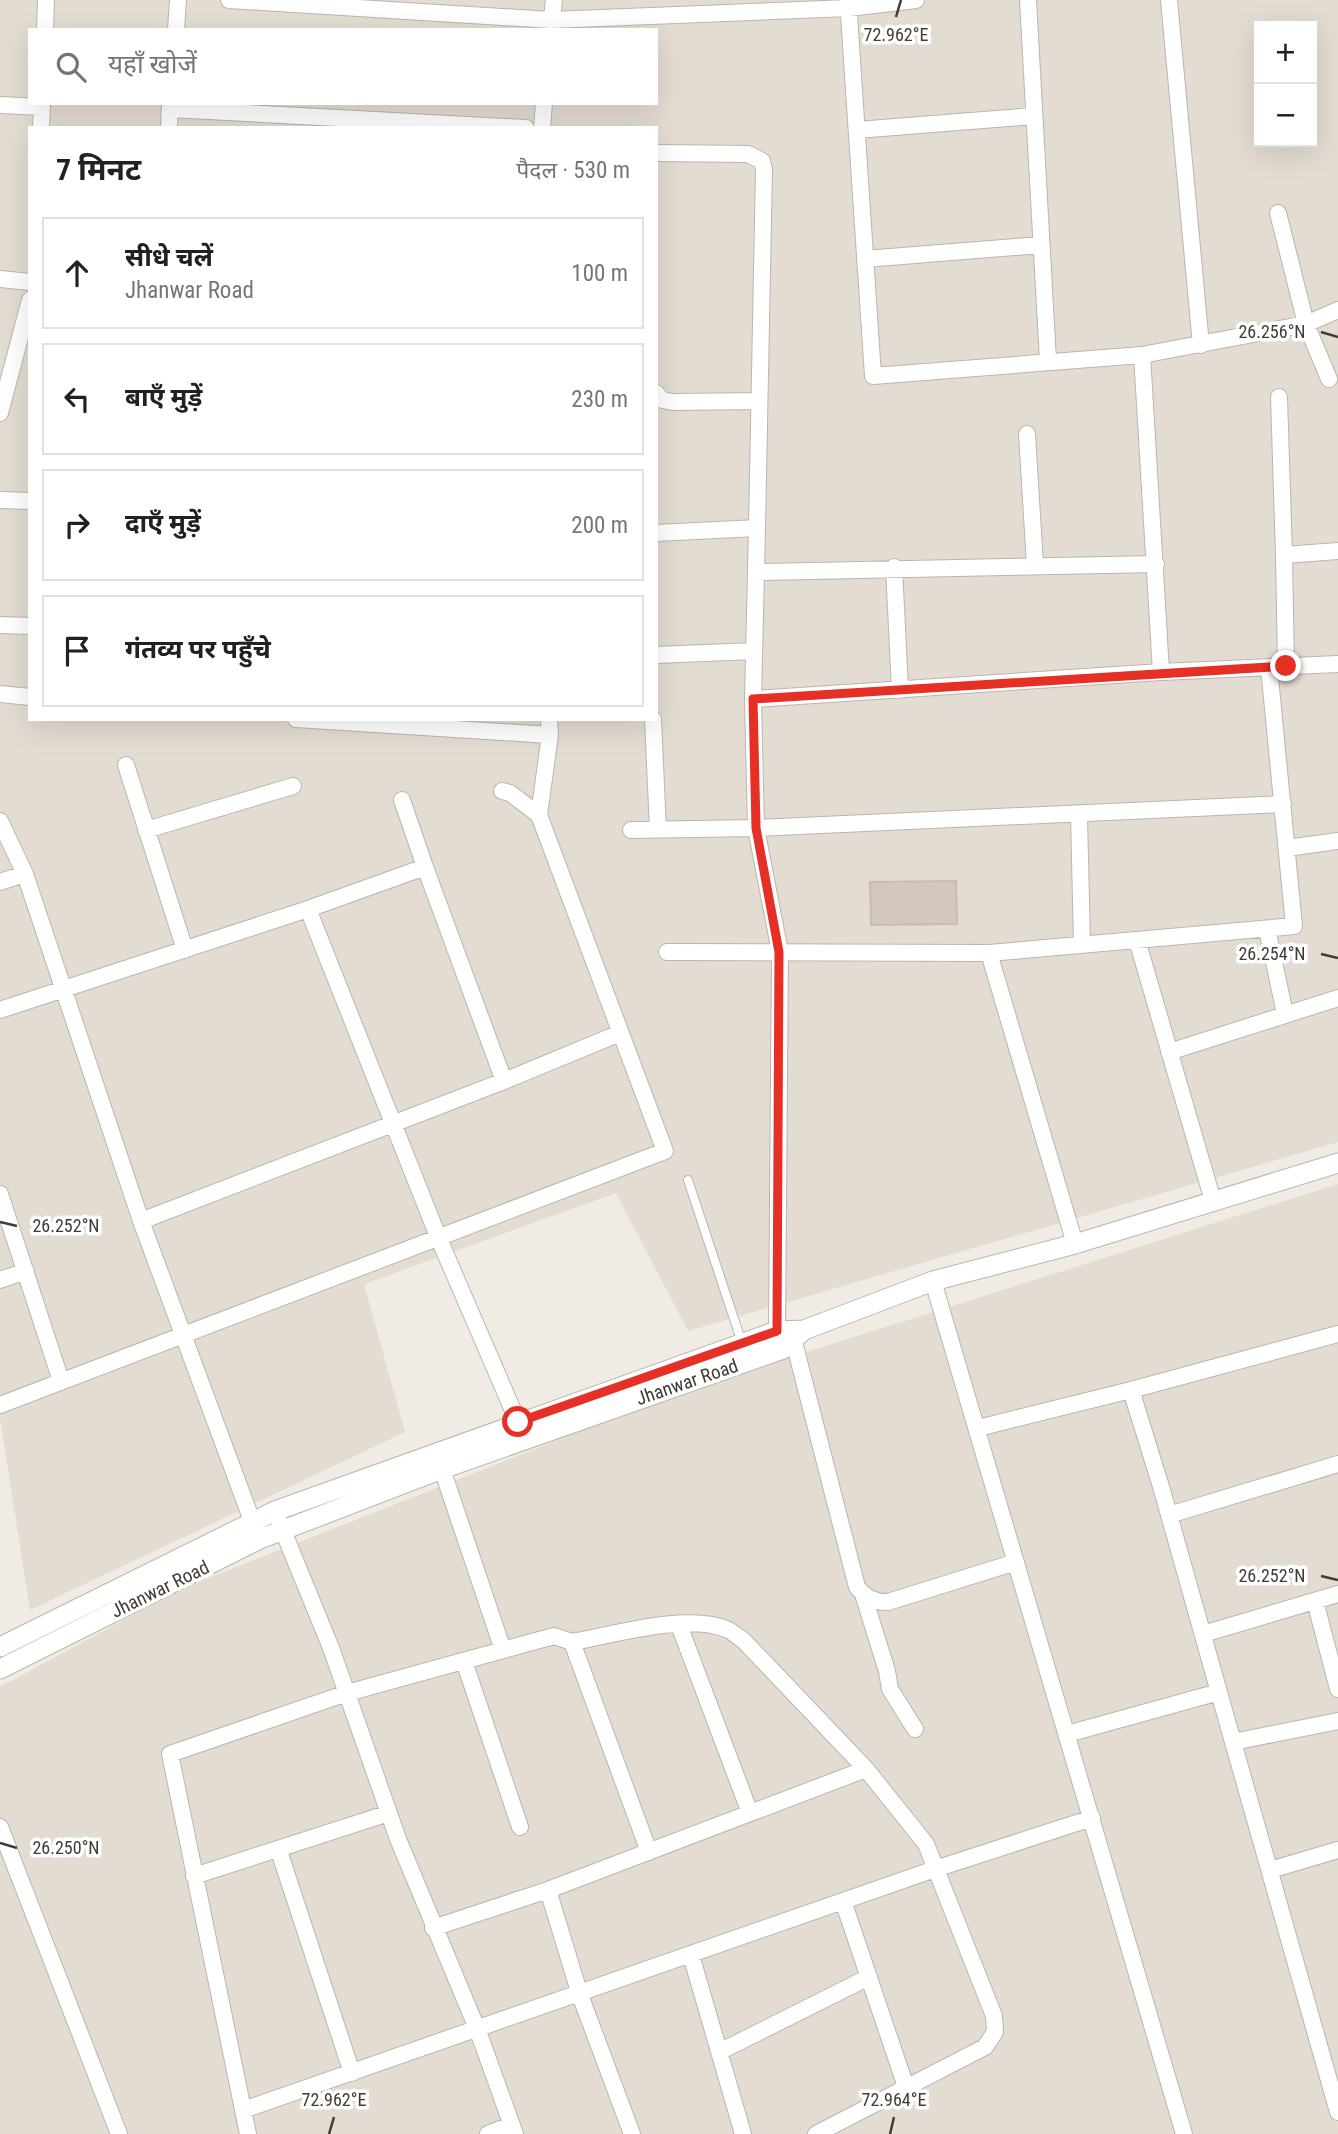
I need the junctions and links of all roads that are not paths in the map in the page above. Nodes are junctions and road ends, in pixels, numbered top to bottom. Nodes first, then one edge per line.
1 (46, 0) edge
2 (178, 0) edge
3 (229, 0) edge
4 (554, 0) edge
5 (916, 0) edge
6 (1028, 0) edge
7 (1169, 0) edge
8 (849, 4) edge
9 (551, 25) edge
10 (45, 28) edge
11 (176, 28) edge
12 (0, 105) edge
13 (42, 105) edge
14 (544, 105) edge
15 (170, 106) edge
16 (1033, 116) junction
17 (327, 122) edge
18 (435, 125) edge
19 (41, 126) edge
20 (169, 126) edge
21 (465, 126) edge
22 (542, 126) edge
23 (857, 130) junction
24 (658, 153) edge
25 (1278, 213) dead end
26 (1040, 245) junction
27 (865, 259) junction
28 (0, 279) edge
29 (28, 282) edge
30 (28, 307) edge
31 (1338, 310) edge
32 (1306, 324) junction
33 (1201, 345) junction
34 (1142, 355) junction
35 (1048, 361) junction
36 (1329, 379) dead end
37 (658, 395) edge
38 (1279, 397) dead end
39 (760, 401) junction
40 (1, 408) edge
41 (1027, 434) dead end
42 (0, 500) edge
43 (28, 501) edge
44 (757, 528) junction
45 (658, 533) edge
46 (1338, 551) edge
47 (1284, 555) junction
48 (1156, 564) junction
49 (1035, 565) junction
50 (894, 567) junction
51 (757, 572) junction
52 (0, 625) edge
53 (28, 626) edge
54 (754, 651) junction
55 (658, 655) edge
56 (1338, 663) edge
57 (1286, 666) junction
58 (1269, 667) junction
59 (1161, 672) junction
60 (900, 690) junction
61 (0, 694) edge
62 (28, 697) edge
63 (753, 699) junction
64 (653, 721) edge
65 (348, 722) edge
66 (550, 727) edge
67 (126, 765) dead end
68 (293, 786) dead end
69 (502, 791) dead end
70 (402, 800) dead end
71 (1283, 804) junction
72 (539, 815) junction
73 (1079, 815) junction
74 (0, 821) edge
75 (756, 828) junction
76 (631, 830) dead end
77 (657, 830) junction
78 (146, 831) junction
79 (1338, 841) edge
80 (1287, 848) junction
81 (425, 867) junction
82 (25, 874) junction
83 (0, 882) edge
84 (308, 909) junction
85 (1267, 929) junction
86 (1136, 940) junction
87 (1082, 945) junction
88 (185, 950) junction
89 (667, 952) dead end
90 (779, 952) junction
91 (989, 953) junction
92 (64, 989) junction
93 (1338, 998) edge
94 (0, 1010) edge
95 (1284, 1014) junction
96 (620, 1033) junction
97 (1169, 1052) junction
98 (504, 1081) junction
99 (393, 1122) junction
100 (1338, 1163) edge
101 (688, 1180) dead end
102 (0, 1194) edge
103 (1213, 1201) junction
104 (141, 1221) junction
105 (439, 1239) junction
106 (1075, 1244) junction
107 (26, 1271) junction
108 (0, 1280) edge
109 (933, 1280) junction
110 (182, 1334) junction
111 (792, 1334) junction
112 (1338, 1334) edge
113 (742, 1343) junction
114 (61, 1381) junction
115 (1130, 1390) junction
116 (0, 1405) edge
117 (518, 1422) junction
118 (978, 1428) junction
119 (1338, 1464) edge
120 (442, 1469) junction
121 (275, 1511) junction
122 (1170, 1515) junction
123 (252, 1521) junction
124 (284, 1530) junction
125 (1016, 1562) junction
126 (863, 1594) junction
127 (1338, 1594) edge
128 (1315, 1601) junction
129 (678, 1625) junction
130 (1203, 1634) junction
131 (572, 1642) junction
132 (0, 1647) edge
133 (503, 1650) junction
134 (464, 1661) junction
135 (0, 1669) edge
136 (1338, 1689) edge
137 (1219, 1692) junction
138 (348, 1693) junction
139 (1338, 1721) edge
140 (915, 1729) dead end
141 (1067, 1734) junction
142 (1233, 1742) junction
143 (866, 1769) junction
144 (389, 1813) junction
145 (750, 1813) junction
146 (1092, 1818) junction
147 (0, 1827) edge
148 (520, 1827) dead end
149 (1338, 1850) edge
150 (279, 1851) junction
151 (649, 1852) junction
152 (5, 1857) edge
153 (934, 1869) junction
154 (1270, 1870) junction
155 (194, 1875) junction
156 (548, 1890) junction
157 (843, 1901) junction
158 (433, 1928) junction
159 (691, 1955) junction
160 (869, 1977) junction
161 (580, 1995) junction
162 (478, 2031) junction
163 (719, 2052) junction
164 (352, 2073) junction
165 (906, 2087) junction
166 (243, 2110) junction
167 (1338, 2112) edge
168 (513, 2129) edge
169 (119, 2134) edge
170 (248, 2134) edge
171 (488, 2134) edge
172 (632, 2134) edge
173 (743, 2134) edge
174 (816, 2134) edge
175 (1184, 2134) edge

1 - 10 street
2 - 11 street
3 - 9 street
4 - 9 street
5 - 8 street
6 - 16 street
7 - 33 street
8 - 9 street
8 - 23 street
12 - 13 street
13 - 19 street
14 - 22 street
15 - 17 street
15 - 20 street
16 - 23 street
16 - 26 street
17 - 18 street
18 - 21 street
23 - 27 street
24 - 39 street
25 - 32 street
26 - 27 street
26 - 35 street
27 - 35 street
28 - 29 street
30 - 40 street
31 - 32 street
32 - 33 street
32 - 36 street
33 - 34 street
34 - 35 street
34 - 48 street
37 - 39 street
38 - 47 street
39 - 44 street
41 - 49 street
42 - 43 street
44 - 45 street
44 - 51 street
46 - 47 street
47 - 57 street
48 - 49 street
48 - 59 street
49 - 50 street
50 - 51 street
50 - 60 street
51 - 54 street
52 - 53 street
54 - 55 street
54 - 63 street
56 - 57 street
57 - 58 street
58 - 59 street
58 - 71 street
59 - 60 street
60 - 63 street
61 - 62 street
63 - 75 street
64 - 77 street
65 - 66 street
66 - 72 street
67 - 78 street
68 - 78 street
69 - 72 street
70 - 81 street
71 - 73 street
71 - 80 street
72 - 96 street
73 - 75 street
73 - 87 street
74 - 82 street
75 - 77 street
75 - 90 street
76 - 77 street
78 - 88 street
79 - 80 street
80 - 85 street
81 - 84 street
81 - 98 street
82 - 83 street
82 - 92 street
84 - 88 street
84 - 99 street
85 - 86 street
85 - 95 street
86 - 87 street
86 - 97 street
87 - 91 street
88 - 92 street
89 - 90 street
90 - 91 street
90 - 111 street
91 - 106 street
92 - 94 street
92 - 104 street
93 - 95 street
95 - 97 street
96 - 98 street
96 - 105 street
97 - 103 street
98 - 99 street
99 - 104 street
99 - 105 street
100 - 103 street
101 - 113 lane
102 - 107 street
103 - 106 street
104 - 110 street
105 - 110 street
105 - 117 street
106 - 109 street
107 - 108 street
107 - 114 street
109 - 111 street
109 - 118 street
110 - 114 street
110 - 123 street
111 - 113 street, Jhanwar Road
111 - 120 street, Jhanwar Road
111 - 126 street
112 - 115 street
113 - 117 street, Jhanwar Road
114 - 116 street
115 - 118 street
115 - 122 street
117 - 121 street, Jhanwar Road
118 - 125 street
119 - 122 street
120 - 124 street, Jhanwar Road
120 - 133 street
121 - 123 street, Jhanwar Road
121 - 124 street
122 - 130 street
123 - 132 street, Jhanwar Road
124 - 135 street, Jhanwar Road
124 - 138 street
125 - 126 street
125 - 141 street
126 - 140 street
127 - 128 street
128 - 130 street
128 - 136 street
129 - 131 street
129 - 143 street
129 - 145 street
130 - 137 street
131 - 133 street
131 - 151 street
133 - 134 street
134 - 138 street
134 - 148 street
137 - 141 street
137 - 142 street
138 - 144 street
138 - 155 street
139 - 142 street
141 - 146 street
142 - 154 street
143 - 145 street
143 - 153 street
144 - 150 street
144 - 158 street
145 - 151 street
146 - 153 street
146 - 175 street
147 - 152 street
149 - 154 street
150 - 155 street
150 - 164 street
151 - 156 street
152 - 169 street
153 - 157 street
153 - 165 street
154 - 167 street
155 - 166 street
156 - 158 street
156 - 161 street
157 - 159 street
157 - 160 street
158 - 162 street
159 - 161 street
159 - 163 street
160 - 163 street
160 - 165 street
161 - 162 street
161 - 172 street
162 - 164 street
162 - 168 street
163 - 173 street
164 - 166 street
165 - 174 street
166 - 170 street
168 - 171 street

